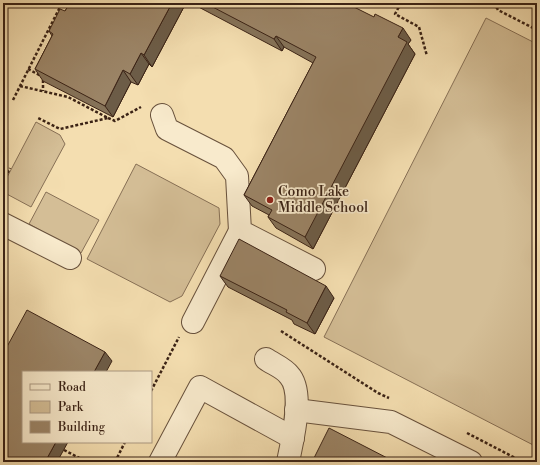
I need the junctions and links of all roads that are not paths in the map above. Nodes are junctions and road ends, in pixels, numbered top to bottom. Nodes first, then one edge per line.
1 (162, 115) dead end
2 (3, 224) edge
3 (240, 231) junction
4 (70, 258) dead end
5 (314, 269) dead end
6 (187, 327) road end
7 (266, 359) dead end
8 (296, 410) junction
9 (293, 438) junction
10 (160, 462) edge
11 (288, 462) edge
12 (471, 462) edge

1 - 3 lane
2 - 4 lane
3 - 5 lane
3 - 6 lane
7 - 8 lane
8 - 9 lane
8 - 12 lane
9 - 10 lane
9 - 11 lane

